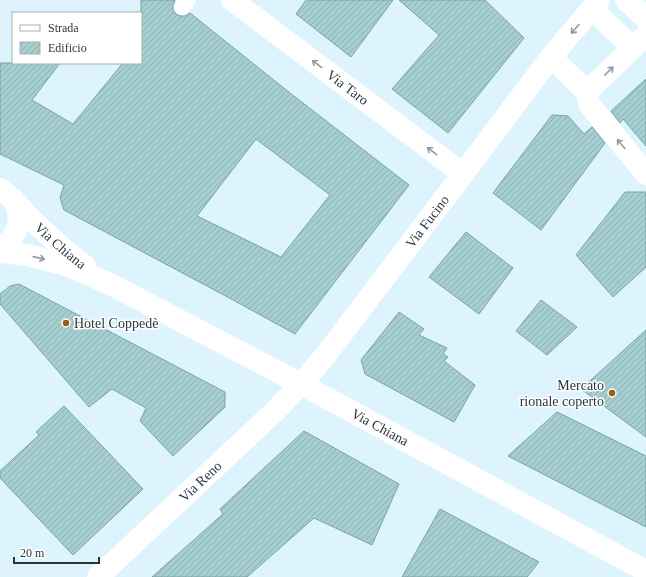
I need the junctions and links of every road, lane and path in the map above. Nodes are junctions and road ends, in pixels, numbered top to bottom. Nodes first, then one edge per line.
1 (232, 0) edge
2 (626, 0) edge
3 (596, 4) edge
4 (646, 18) edge
5 (640, 42) edge
6 (551, 57) junction
7 (587, 92) junction
8 (464, 174) junction
9 (646, 174) edge
10 (7, 194) edge
11 (0, 248) edge
12 (0, 252) edge
13 (112, 285) junction
14 (301, 384) junction
15 (646, 571) edge
16 (98, 577) edge

8 -> 1 street, Via Taro
2 - 4 street
3 - 5 street
3 -> 6 street, Via Fucino
7 -> 5 street
6 - 7 street
6 - 8 street, Via Fucino
9 -> 7 street
8 - 14 street, Via Fucino
10 - 11 street, Via Chiana
10 - 13 street, Via Chiana
12 -> 13 street, Via Chiana
13 - 14 street, Via Chiana
14 - 15 street, Via Chiana
14 - 16 street, Via Reno

